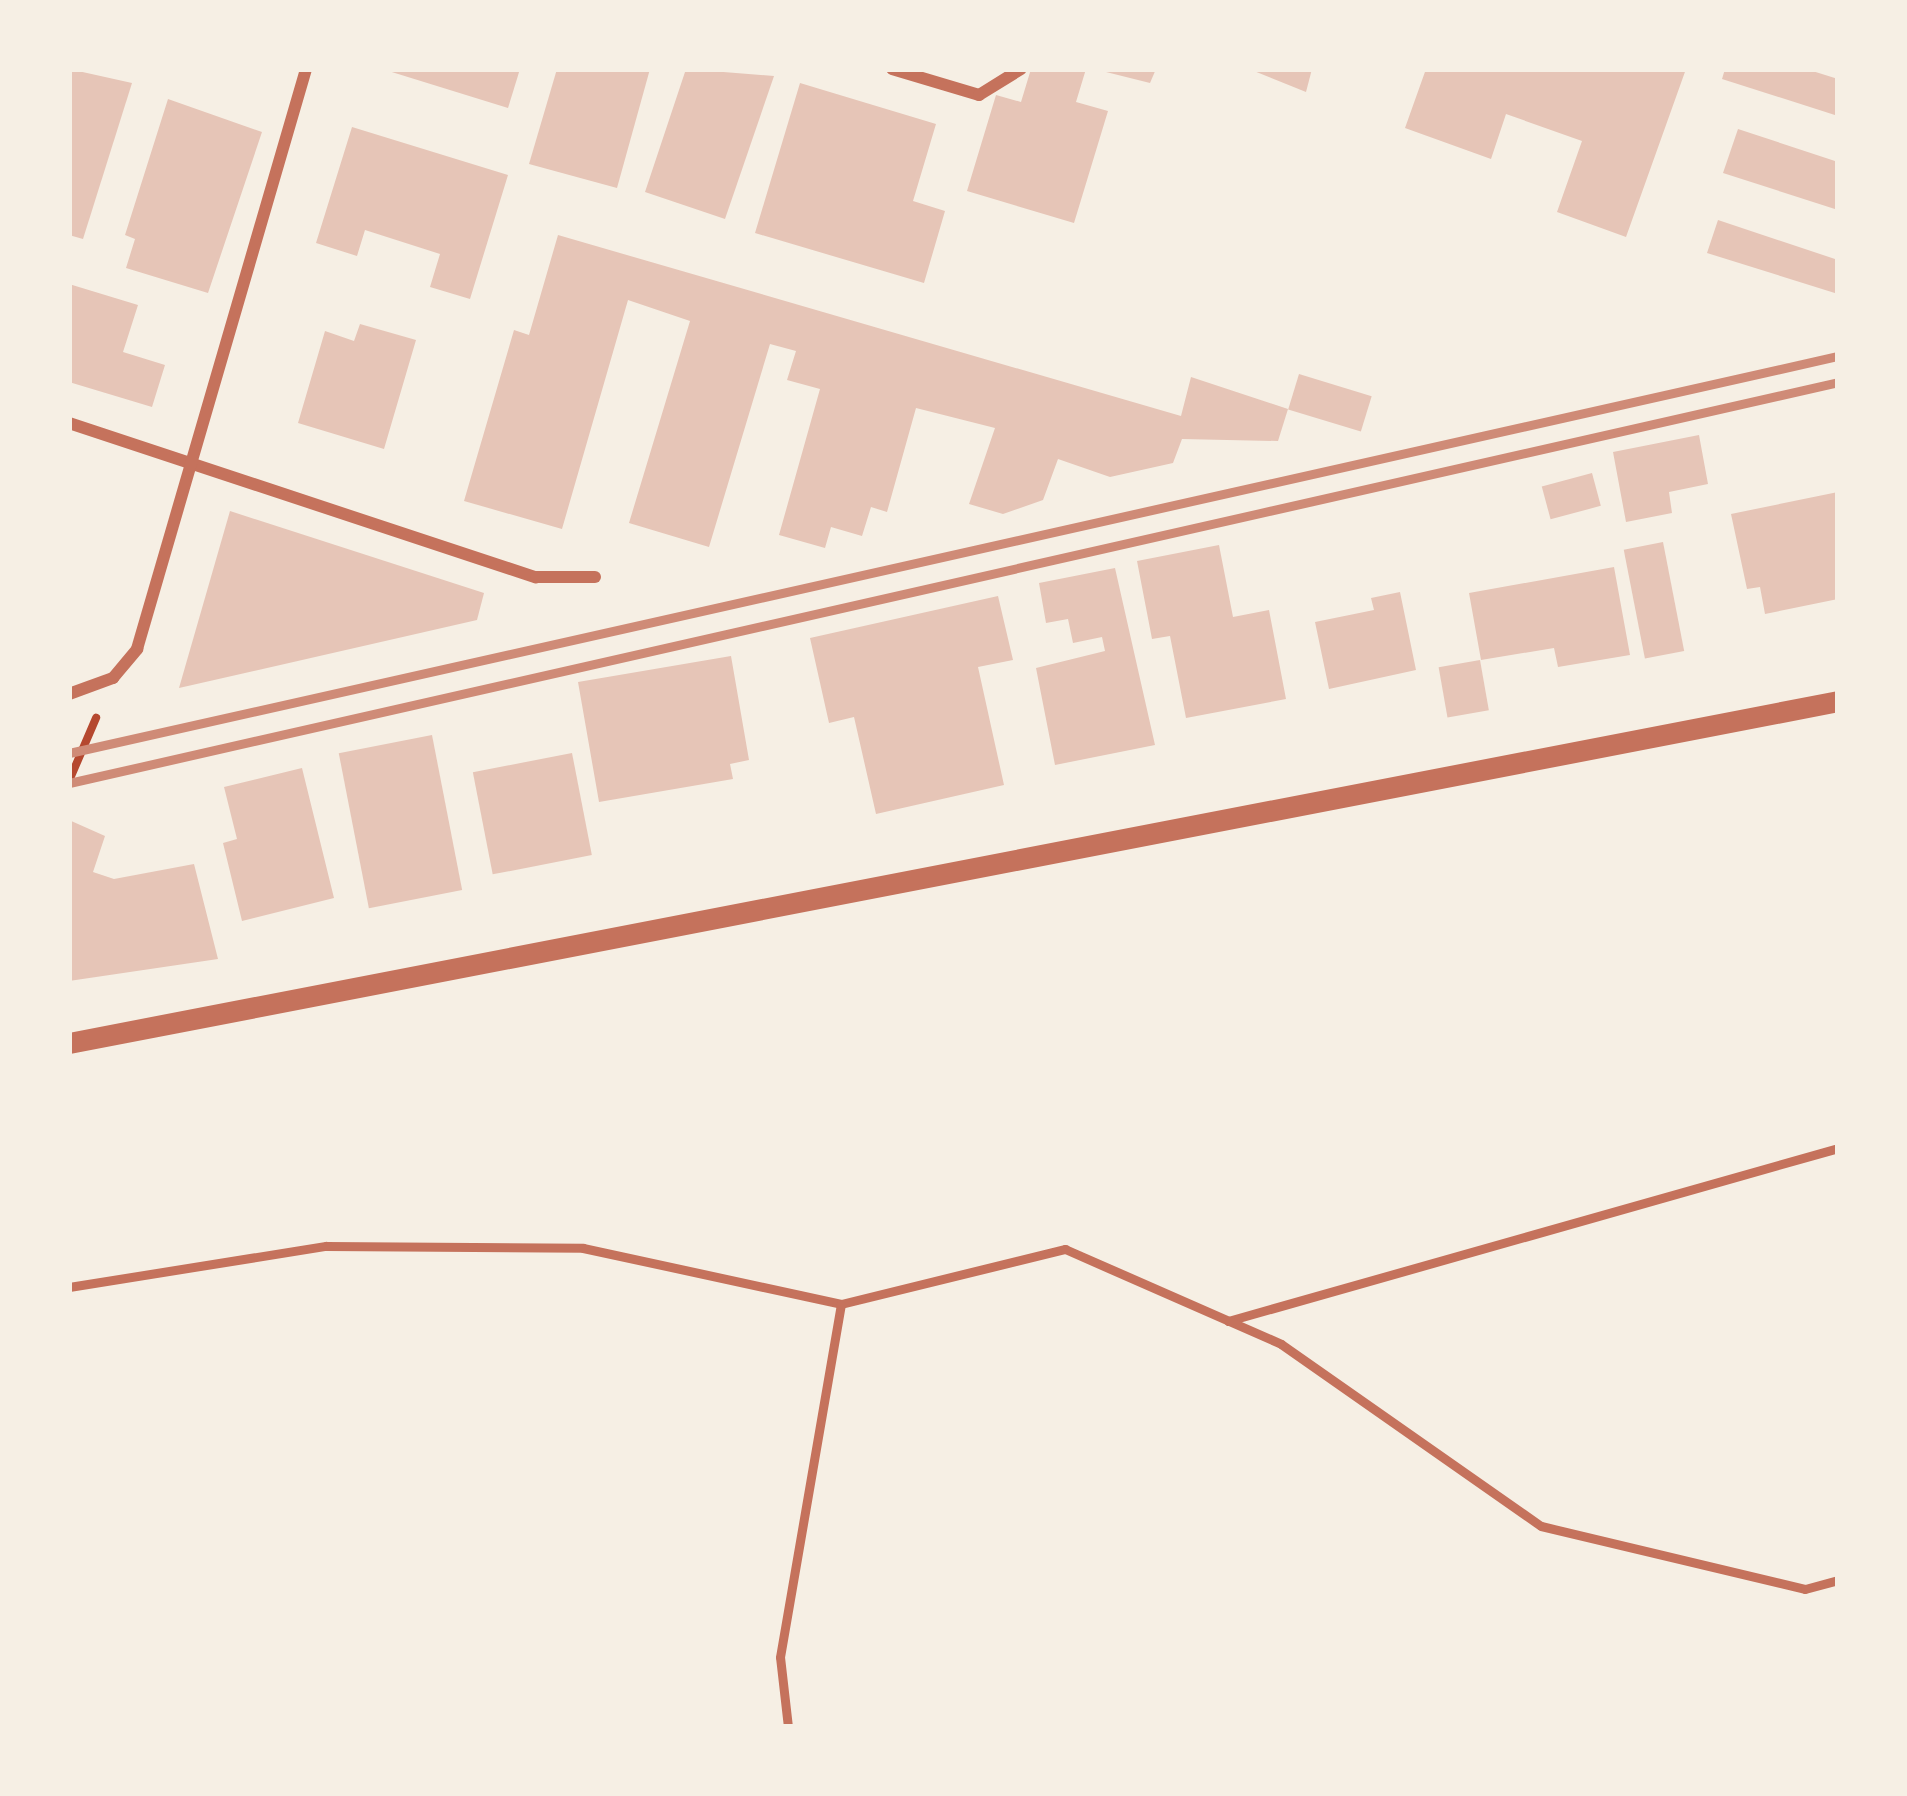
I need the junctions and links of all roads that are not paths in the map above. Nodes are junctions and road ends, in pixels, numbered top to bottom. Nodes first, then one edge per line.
1 (307, 69) edge
2 (892, 69) edge
3 (1021, 69) edge
4 (69, 423) edge
5 (188, 462) junction
6 (595, 577) dead end
7 (69, 694) edge
8 (1838, 701) edge
9 (69, 1043) edge
10 (1838, 1148) edge
11 (69, 1287) edge
12 (841, 1304) junction
13 (1228, 1321) junction
14 (1838, 1580) edge
15 (788, 1727) edge

1 - 5 street
2 - 3 street
4 - 5 street
5 - 6 street
5 - 7 street
8 - 9 street
10 - 13 lane
11 - 12 lane
12 - 13 lane
12 - 15 lane
13 - 14 lane

